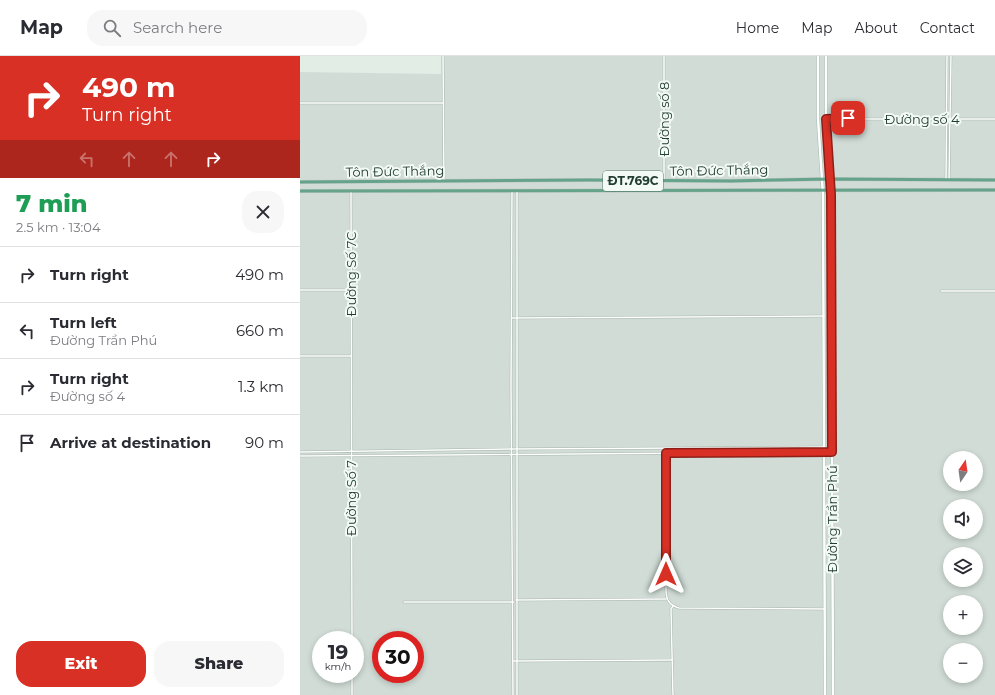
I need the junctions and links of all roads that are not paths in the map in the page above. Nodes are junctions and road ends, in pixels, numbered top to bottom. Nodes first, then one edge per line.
1 (443, 56) edge
2 (664, 56) edge
3 (818, 56) edge
4 (826, 56) edge
5 (947, 56) edge
6 (951, 56) edge
7 (300, 103) edge
8 (443, 103) junction
9 (995, 118) edge
10 (818, 119) junction
11 (826, 119) junction
12 (947, 119) junction
13 (951, 119) junction
14 (823, 179) junction
15 (830, 179) junction
16 (995, 180) edge
17 (444, 181) junction
18 (664, 181) junction
19 (731, 181) junction
20 (300, 182) edge
21 (324, 182) junction
22 (352, 182) junction
23 (393, 182) junction
24 (944, 183) junction
25 (646, 184) junction
26 (512, 185) junction
27 (517, 185) junction
28 (823, 190) junction
29 (830, 190) junction
30 (995, 190) edge
31 (300, 191) edge
32 (324, 191) junction
33 (351, 191) junction
34 (393, 191) junction
35 (646, 191) junction
36 (730, 191) junction
37 (512, 260) junction
38 (517, 260) junction
39 (300, 290) edge
40 (350, 290) junction
41 (824, 291) junction
42 (831, 291) junction
43 (941, 291) dead end
44 (995, 291) edge
45 (824, 316) junction
46 (831, 316) junction
47 (512, 318) junction
48 (516, 318) junction
49 (300, 356) edge
50 (351, 356) junction
51 (512, 385) junction
52 (517, 385) junction
53 (832, 446) junction
54 (824, 447) junction
55 (666, 448) junction
56 (748, 448) junction
57 (512, 449) junction
58 (517, 449) junction
59 (593, 449) junction
60 (352, 451) junction
61 (300, 452) edge
62 (749, 452) junction
63 (824, 452) junction
64 (832, 452) junction
65 (593, 453) junction
66 (666, 453) junction
67 (512, 454) junction
68 (517, 454) junction
69 (352, 455) junction
70 (300, 456) edge
71 (825, 584) junction
72 (832, 584) junction
73 (666, 599) junction
74 (517, 600) junction
75 (514, 601) junction
76 (404, 602) dead end
77 (673, 606) junction
78 (825, 608) junction
79 (352, 631) edge
80 (673, 660) junction
81 (514, 661) junction
82 (517, 661) junction
83 (352, 683) edge
84 (352, 695) edge
85 (513, 695) edge
86 (517, 695) edge
87 (673, 695) edge
88 (825, 695) edge
89 (833, 695) edge

1 - 8 street
2 - 18 street, Đường số 8
3 - 10 main road, Đường Trần Phú
4 - 11 main road, Đường Trần Phú
5 - 12 street
6 - 13 street
7 - 8 street
8 - 17 street
9 - 13 street, Đường số 4
10 - 11 main road
10 - 14 main road, Đường Trần Phú
11 - 12 street, Đường số 4
11 - 15 main road, Đường Trần Phú
12 - 13 street, Đường số 4
12 - 24 street
13 - 24 street
14 - 15 main road, Tôn Đức Thắng / ĐT.769C
14 - 19 main road, Tôn Đức Thắng / ĐT.769C
14 - 28 main road, Đường Trần Phú
15 - 24 main road, Tôn Đức Thắng / ĐT.769C
15 - 29 main road, Đường Trần Phú
16 - 24 main road, Tôn Đức Thắng / ĐT.769C
17 - 23 main road, Tôn Đức Thắng / ĐT.769C
17 - 26 main road, Tôn Đức Thắng / ĐT.769C
18 - 19 main road, Tôn Đức Thắng / ĐT.769C
18 - 25 main road, Tôn Đức Thắng / ĐT.769C
19 - 36 main road
20 - 21 main road, Tôn Đức Thắng / ĐT.769C
21 - 22 main road, Tôn Đức Thắng / ĐT.769C
21 - 32 main road
22 - 23 main road, Tôn Đức Thắng / ĐT.769C
22 - 33 main road
23 - 34 main road
24 - 29 main road, Tôn Đức Thắng / ĐT.769C
24 - 30 main road, Tôn Đức Thắng / ĐT.769C
25 - 27 main road, Tôn Đức Thắng / ĐT.769C
25 - 35 main road
26 - 27 main road, Tôn Đức Thắng / ĐT.769C
26 - 27 main road, Tôn Đức Thắng / ĐT.769C
26 - 34 main road, Tôn Đức Thắng / ĐT.769C
26 - 37 street
27 - 35 main road, Tôn Đức Thắng / ĐT.769C
27 - 38 street
28 - 29 main road, Tôn Đức Thắng / ĐT.769C
28 - 36 main road, Tôn Đức Thắng / ĐT.769C
28 - 41 main road, Đường Trần Phú
29 - 42 main road, Đường Trần Phú
31 - 32 main road, Tôn Đức Thắng / ĐT.769C
32 - 33 main road, Tôn Đức Thắng / ĐT.769C
33 - 34 main road, Tôn Đức Thắng / ĐT.769C
33 - 40 street, Đường Số 7C
35 - 36 main road, Tôn Đức Thắng / ĐT.769C
37 - 38 street
37 - 47 street
38 - 48 street
39 - 40 street
40 - 50 street, Đường Số 7C
41 - 42 main road
41 - 45 main road, Đường Trần Phú
42 - 46 main road, Đường Trần Phú
43 - 44 street
45 - 46 main road
45 - 48 street
45 - 54 main road, Đường Trần Phú
46 - 53 main road, Đường Trần Phú
47 - 48 street
47 - 51 street
48 - 52 street
49 - 50 street
50 - 60 street, Đường Số 7
51 - 52 street
51 - 57 street
52 - 58 street
53 - 54 main road
53 - 64 main road, Đường Trần Phú
54 - 56 street
54 - 63 main road, Đường Trần Phú
55 - 56 street
55 - 59 street
55 - 66 street
56 - 62 street
57 - 58 street
57 - 60 street
57 - 67 street
58 - 59 street
58 - 68 street
59 - 65 street
60 - 61 street
60 - 69 street, Đường Số 7
62 - 63 street
62 - 66 street
63 - 64 main road
63 - 71 main road, Đường Trần Phú
64 - 72 main road, Đường Trần Phú
65 - 66 street
65 - 68 street
66 - 73 street
67 - 68 street
67 - 69 street
67 - 75 street
68 - 74 street
69 - 70 street
69 - 79 street, Đường Số 7
71 - 72 main road
71 - 78 main road, Đường Trần Phú
72 - 89 main road, Đường Trần Phú
73 - 74 street
73 - 77 street
74 - 75 street
74 - 82 street
75 - 76 street
75 - 81 street
77 - 78 street
77 - 80 street
78 - 88 main road, Đường Trần Phú
80 - 82 street
80 - 87 street
81 - 82 street
81 - 85 street
82 - 86 street
83 - 84 street

